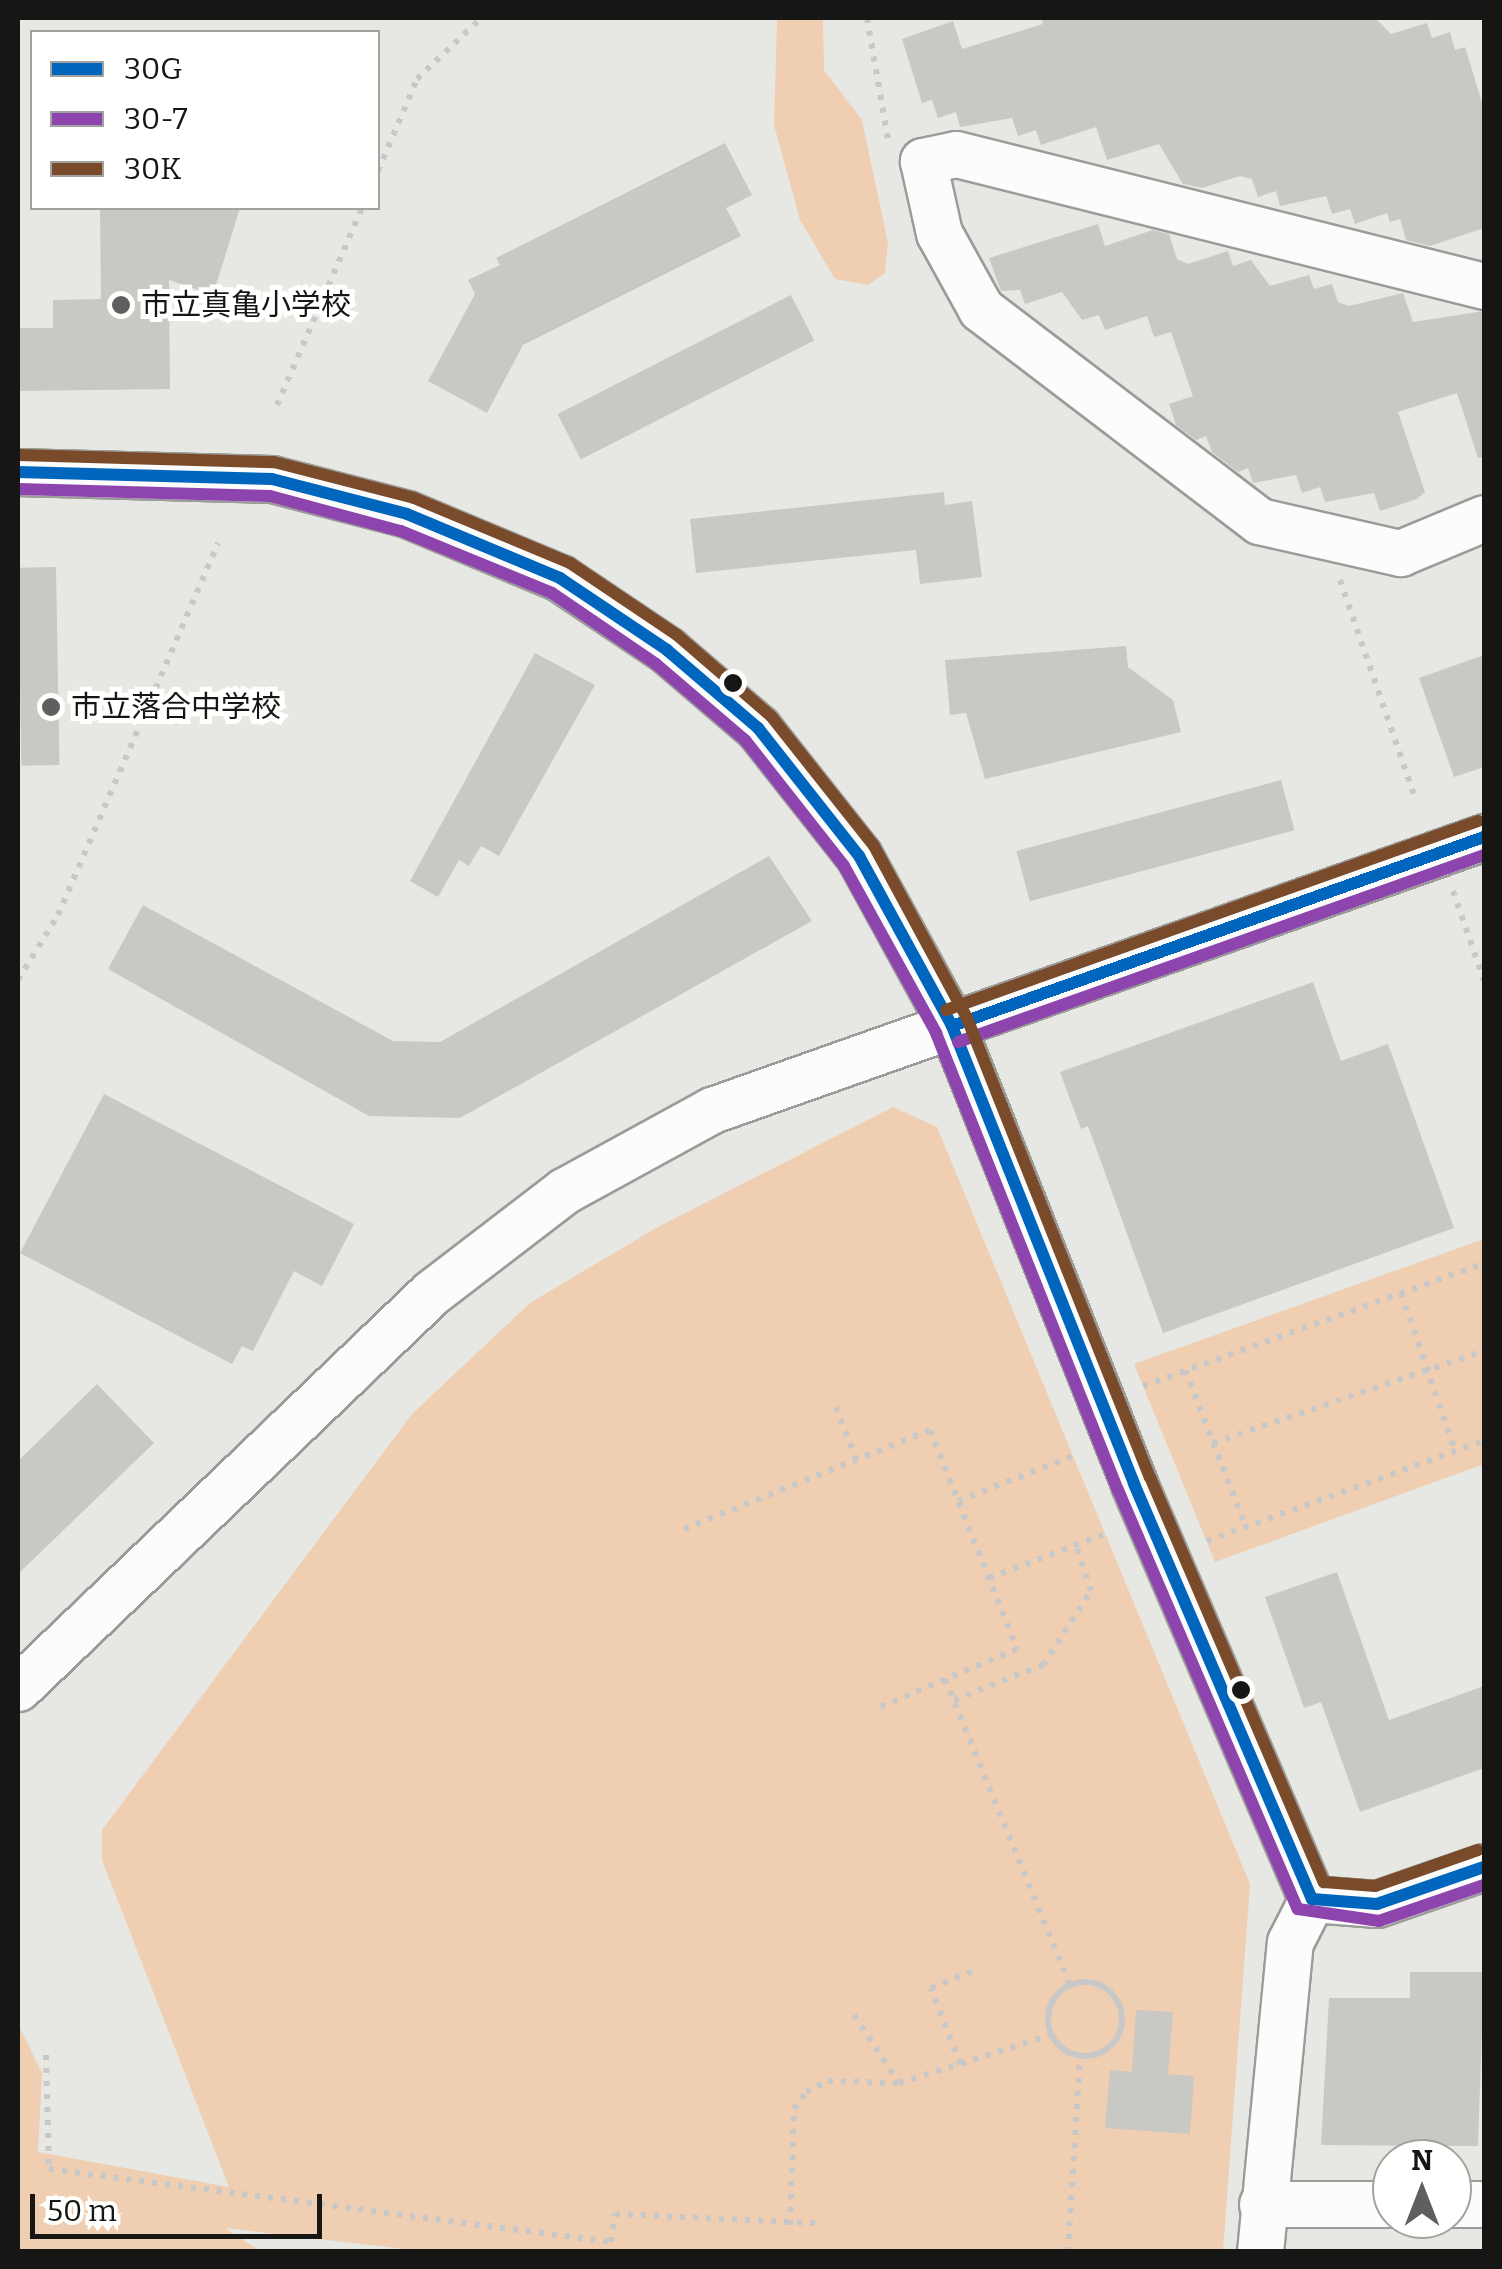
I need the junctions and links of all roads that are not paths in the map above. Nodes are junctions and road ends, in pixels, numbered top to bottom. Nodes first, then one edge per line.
1 (1484, 286) edge
2 (18, 472) edge
3 (1484, 518) edge
4 (1484, 837) edge
5 (952, 1026) junction
6 (18, 1688) edge
7 (1484, 1866) edge
8 (1312, 1899) junction
9 (1262, 2204) junction
10 (1372, 2204) edge
11 (1260, 2252) edge

1 - 3 street
2 - 5 street
4 - 5 street
5 - 6 street
5 - 8 street
7 - 8 street
8 - 9 street
9 - 10 street
9 - 11 street

